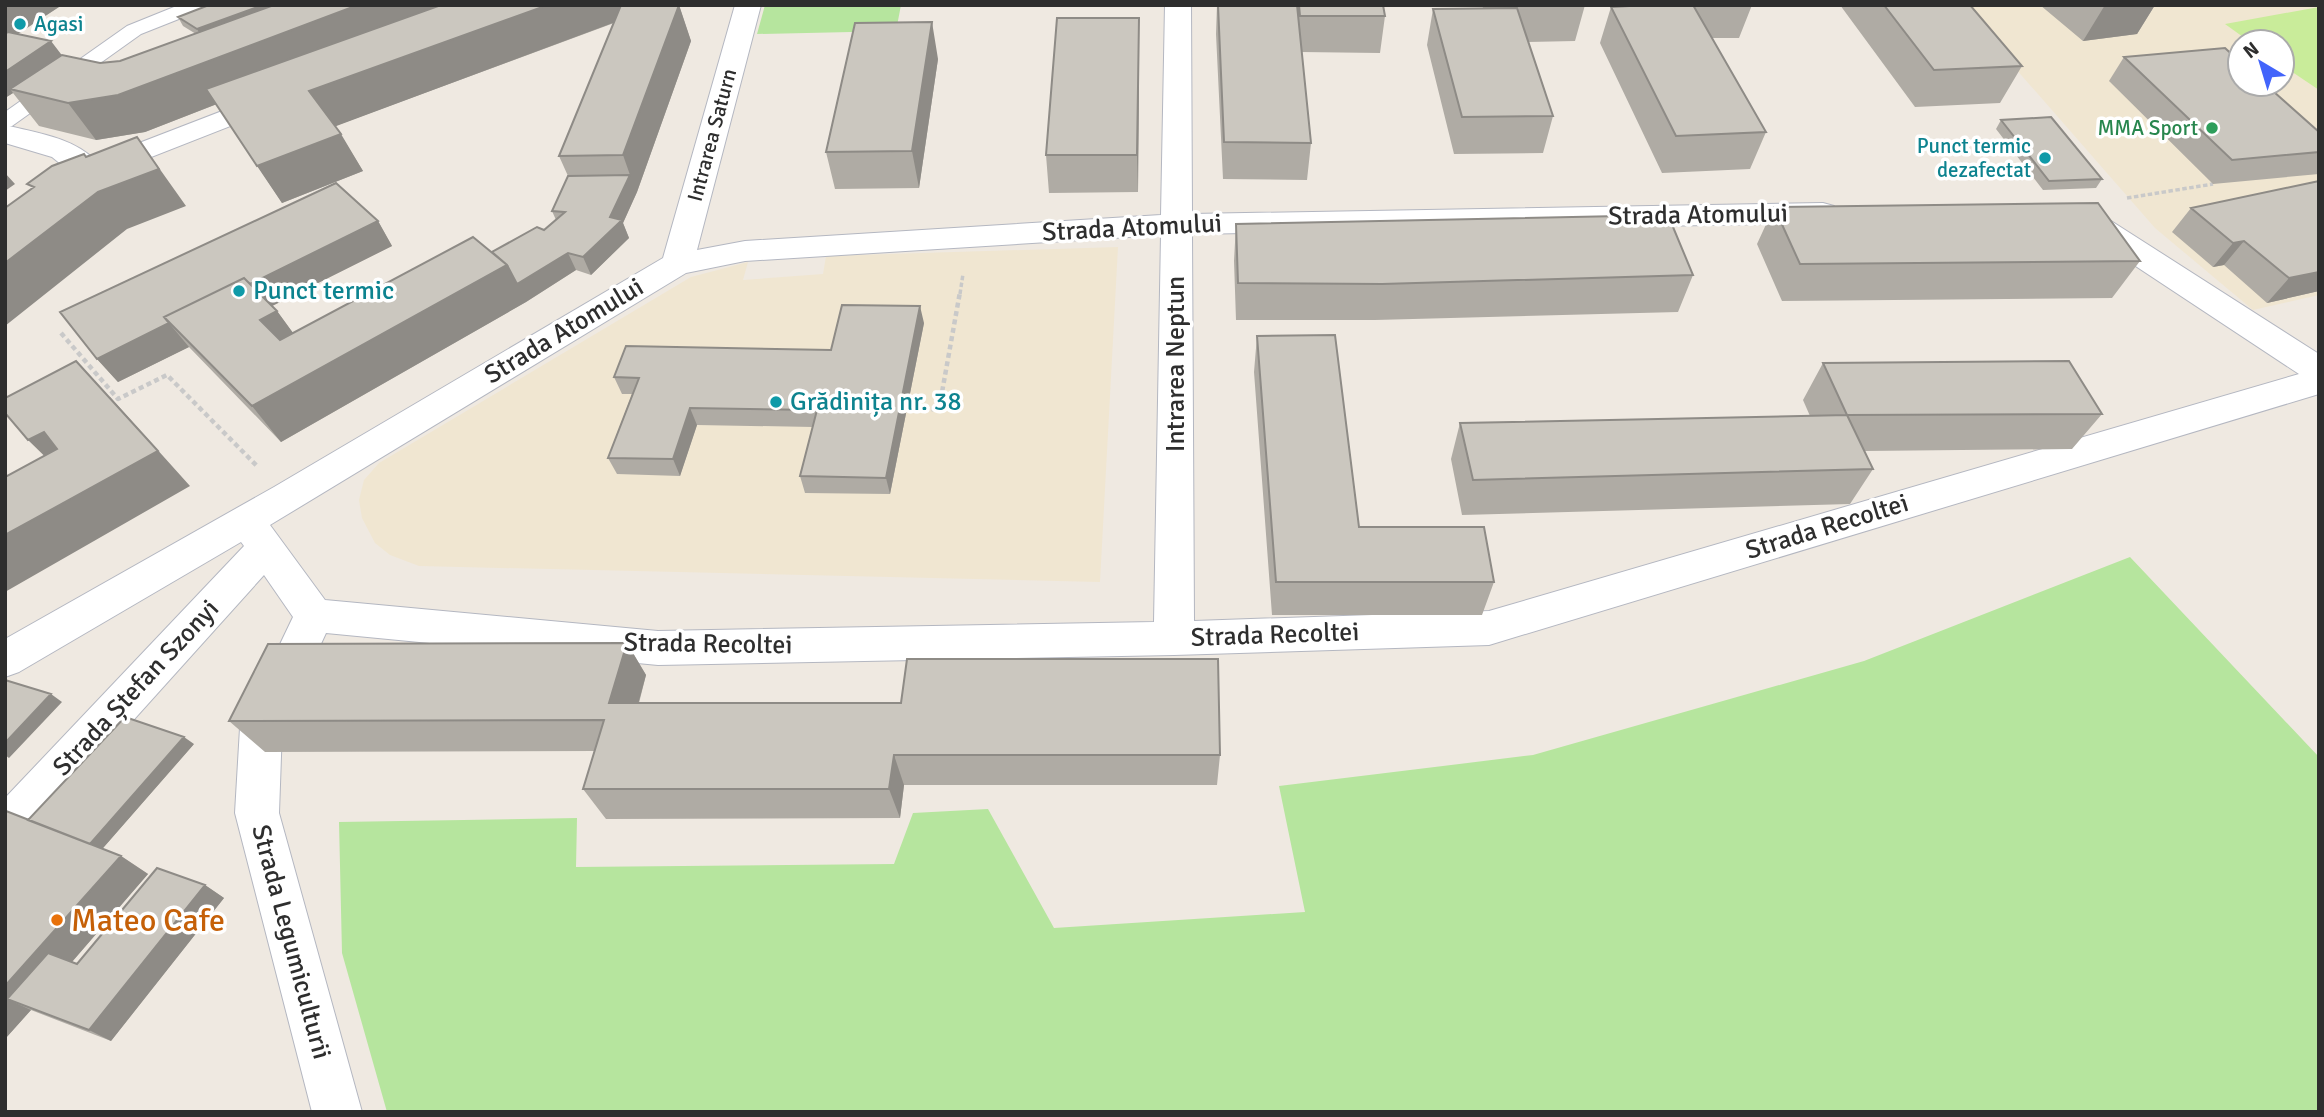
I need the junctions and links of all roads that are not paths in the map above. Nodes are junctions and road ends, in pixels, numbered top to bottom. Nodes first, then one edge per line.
1 (197, 5) edge
2 (748, 5) edge
3 (1178, 5) edge
4 (296, 90) edge
5 (5, 122) edge
6 (5, 134) edge
7 (2062, 208) edge
8 (1846, 212) edge
9 (1176, 224) junction
10 (677, 264) junction
11 (2319, 371) edge
12 (2319, 382) edge
13 (257, 533) junction
14 (314, 615) junction
15 (1174, 638) junction
16 (5, 660) edge
17 (5, 830) edge
18 (337, 1112) edge

1 - 5 lane
2 - 10 street, Intrarea Saturn
3 - 9 street, Intrarea Neptun
4 - 6 street
7 - 11 street
8 - 9 street, Strada Atomului
9 - 10 street, Strada Atomului
9 - 15 street, Intrarea Neptun
10 - 13 street, Strada Atomului
12 - 15 street, Strada Recoltei
13 - 14 street
13 - 16 street, Strada Atomului
13 - 17 street, Strada Ștefan Szonyi
14 - 15 street, Strada Recoltei
14 - 18 street, Strada Legumiculturii

